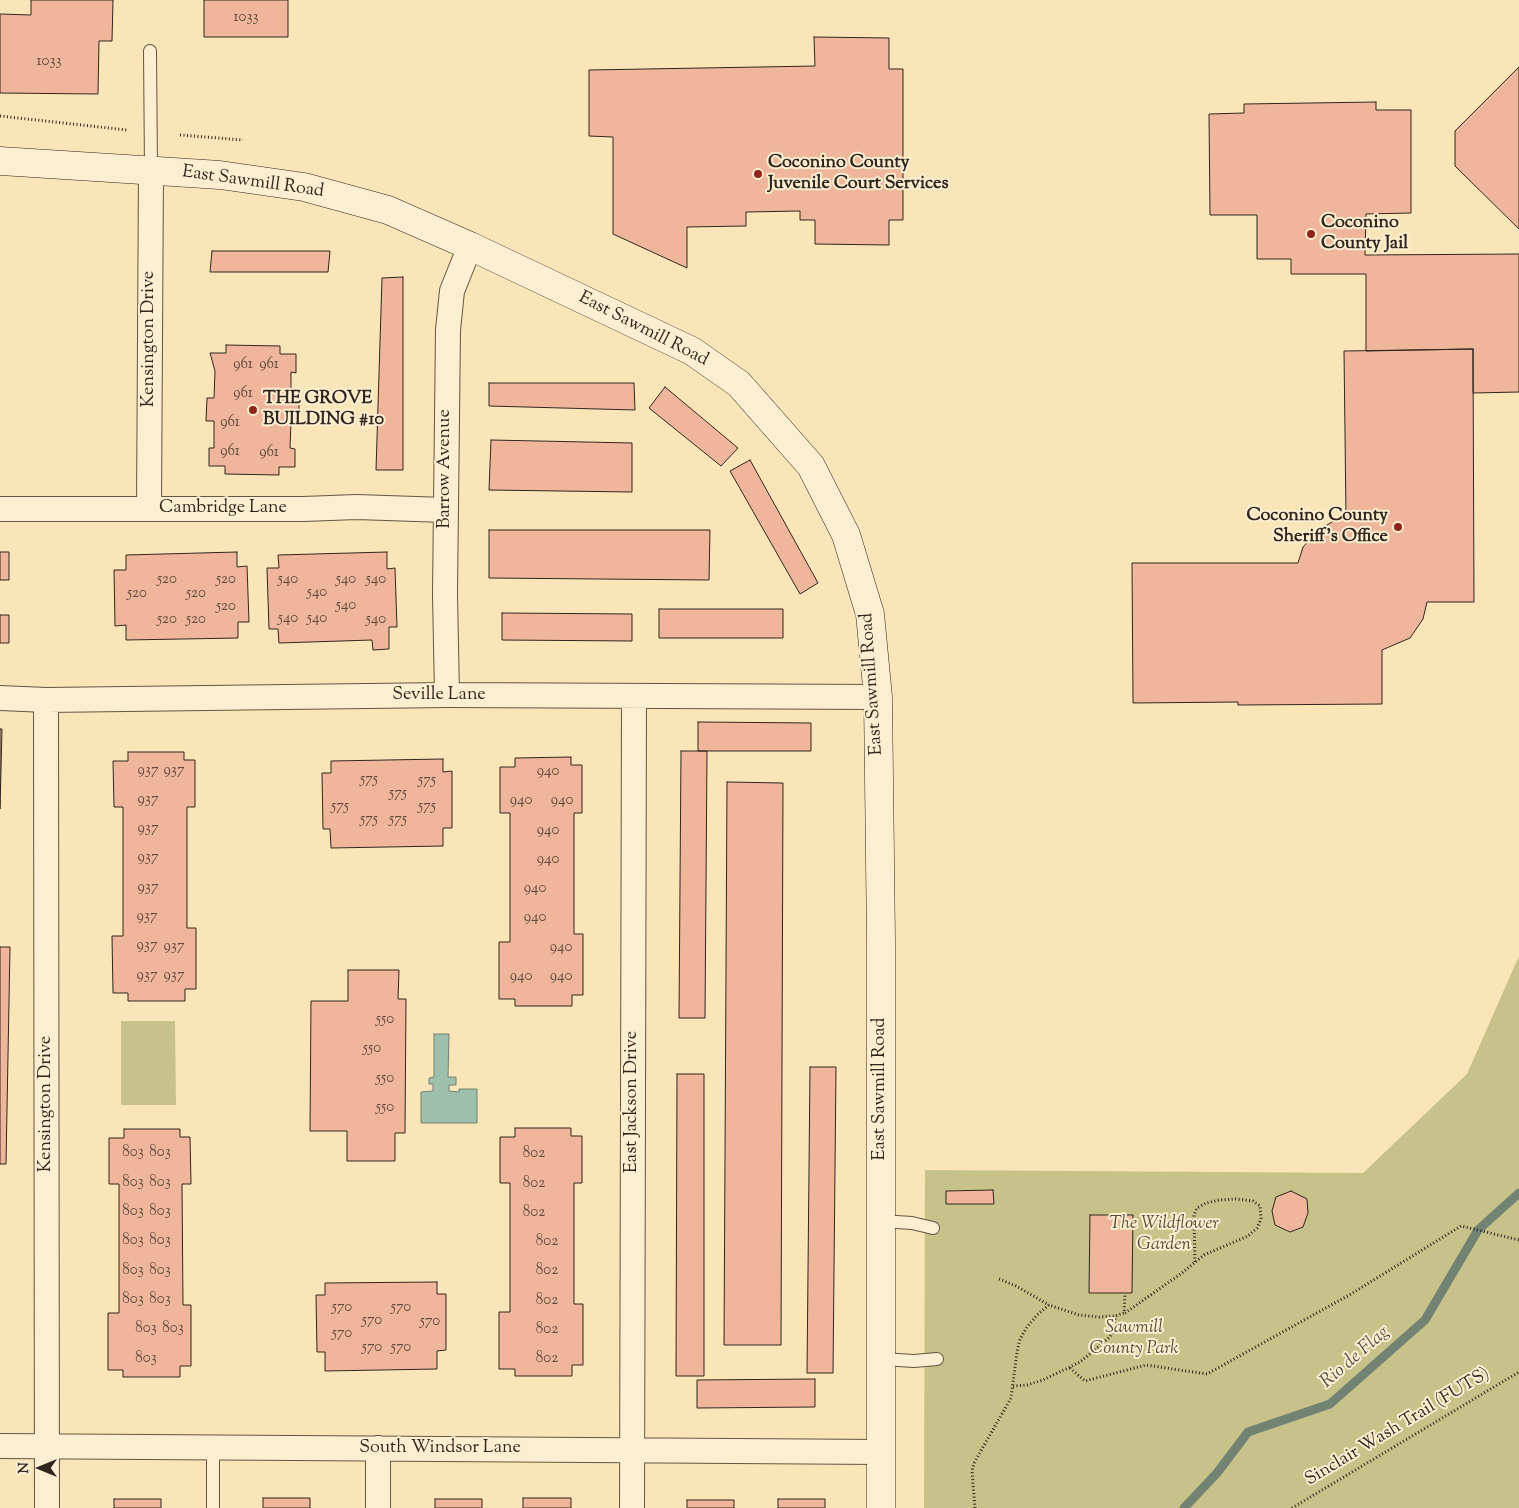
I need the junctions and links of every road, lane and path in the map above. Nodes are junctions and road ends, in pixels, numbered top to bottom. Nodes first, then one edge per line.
1 (150, 51) dead end
2 (0, 116) edge
3 (127, 130) dead end
4 (180, 135) dead end
5 (243, 140) dead end
6 (0, 161) edge
7 (151, 170) junction
8 (470, 246) junction
9 (0, 509) edge
10 (149, 509) junction
11 (445, 510) junction
12 (447, 695) junction
13 (634, 696) junction
14 (878, 697) junction
15 (0, 698) edge
16 (46, 700) junction
17 (880, 1221) junction
18 (933, 1228) dead end
19 (1519, 1240) edge
20 (1195, 1262) junction
21 (999, 1279) dead end
22 (1125, 1294) dead end
23 (1049, 1305) junction
24 (1124, 1313) junction
25 (1116, 1316) junction
26 (881, 1359) junction
27 (937, 1359) dead end
28 (1070, 1368) junction
29 (1519, 1372) edge
30 (1013, 1386) junction
31 (0, 1446) edge
32 (47, 1446) junction
33 (213, 1447) junction
34 (378, 1448) junction
35 (632, 1450) junction
36 (881, 1452) junction
37 (47, 1508) edge
38 (213, 1508) edge
39 (378, 1508) edge
40 (632, 1508) edge
41 (881, 1508) edge
42 (976, 1508) edge
43 (1292, 1508) edge

1 - 7 lane
2 - 3 path
4 - 5 path
6 - 7 street, East Sawmill Road
7 - 8 street, East Sawmill Road
7 - 10 street, Kensington Drive
8 - 11 street, Barrow Avenue
8 - 14 street, East Sawmill Road
9 - 10 street, Cambridge Lane
10 - 11 street, Cambridge Lane
11 - 12 street, Barrow Avenue
12 - 13 street, Seville Lane
12 - 16 street, Seville Lane
13 - 14 street, Seville Lane
13 - 35 street, East Jackson Drive
14 - 17 street, East Sawmill Road
15 - 16 street, Seville Lane
16 - 32 street, Kensington Drive
17 - 18 lane
17 - 26 street, East Sawmill Road
19 - 28 path
20 - 20 path
20 - 24 path
21 - 23 path
22 - 24 path
23 - 25 path
23 - 30 path
24 - 25 path
25 - 28 path
26 - 27 lane
26 - 36 street, East Sawmill Road
28 - 30 path
29 - 43 path, Sinclair Wash Trail (FUTS)
30 - 42 path
31 - 32 street, South Windsor Lane
32 - 33 street, South Windsor Lane
32 - 37 street, Kensington Drive
33 - 34 street, South Windsor Lane
33 - 38 lane
34 - 35 street, South Windsor Lane
34 - 39 street
35 - 36 street, South Windsor Lane
35 - 40 street, East Jackson Drive
36 - 41 street, East Sawmill Road

